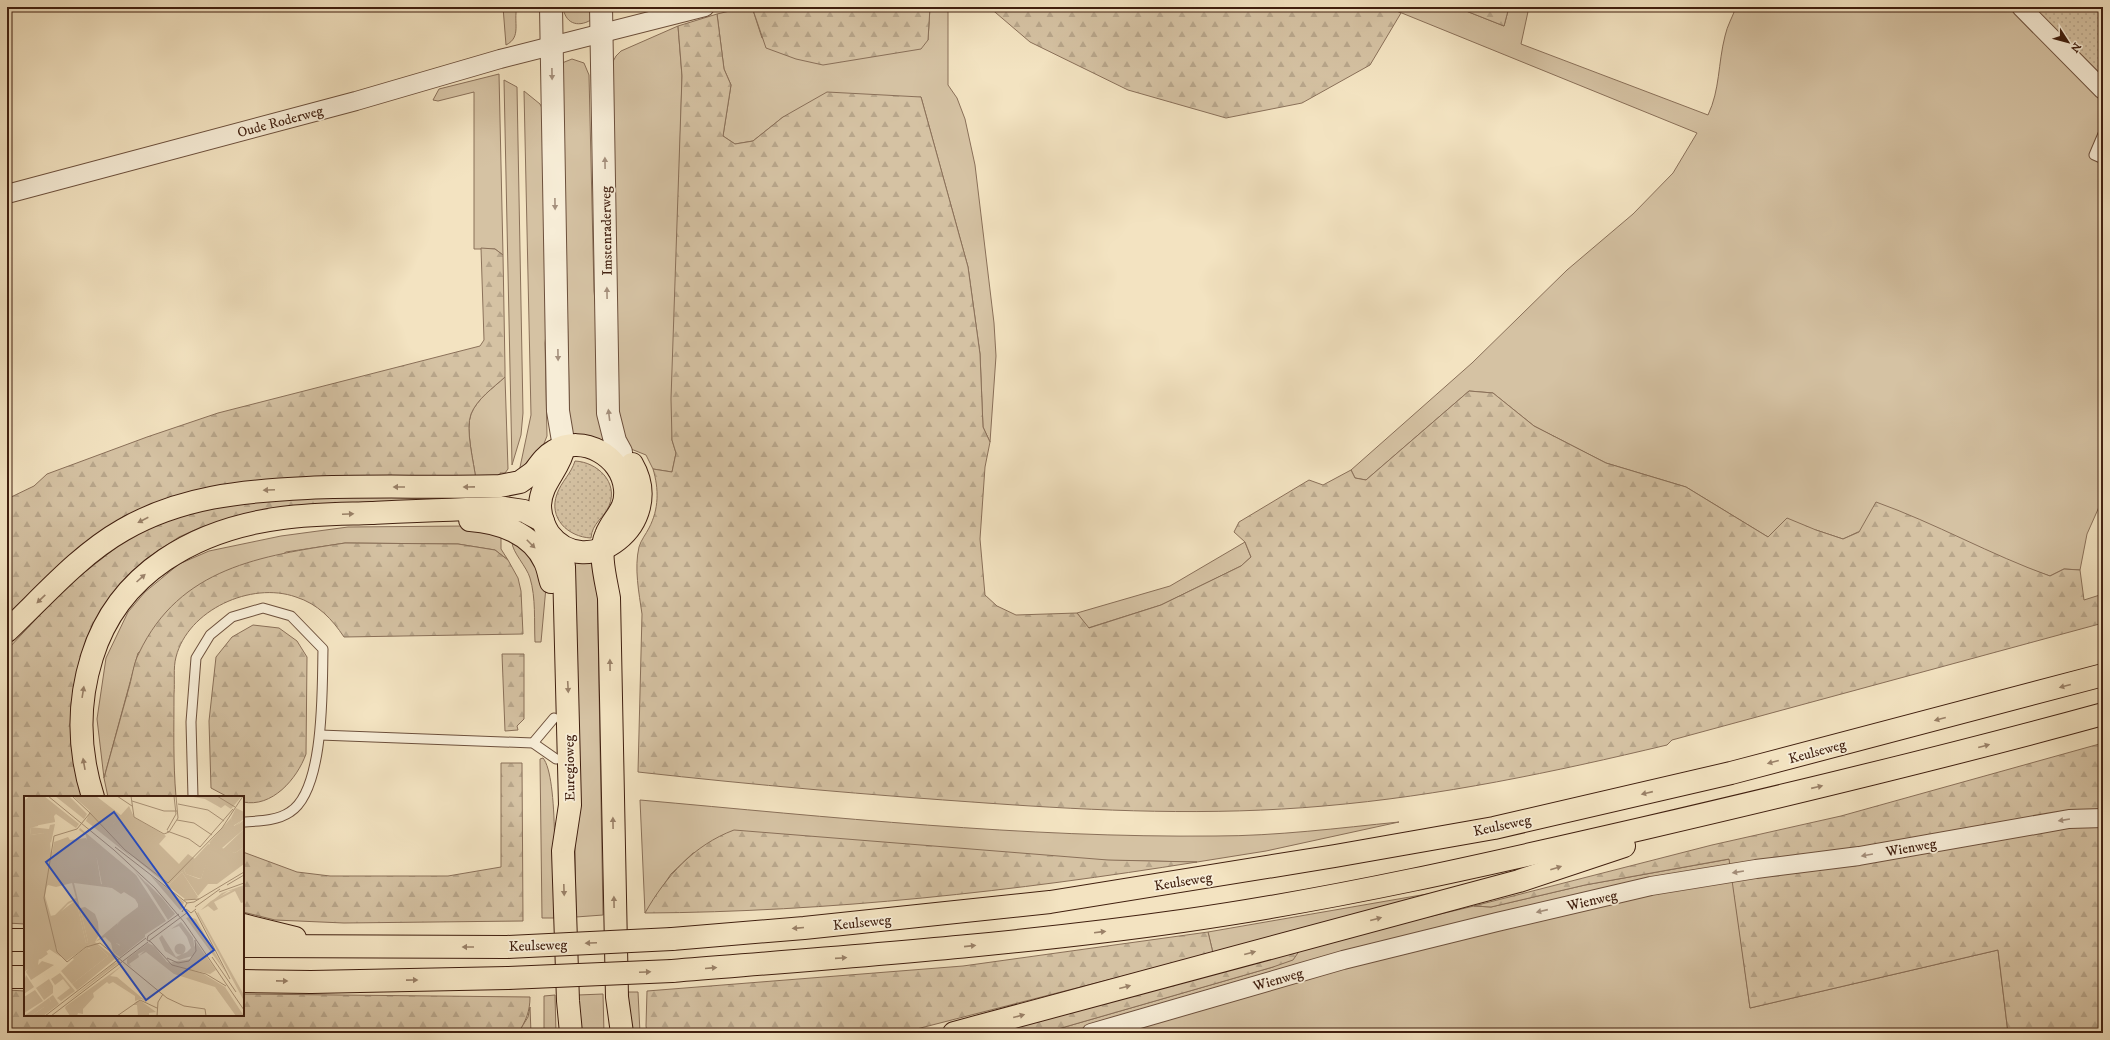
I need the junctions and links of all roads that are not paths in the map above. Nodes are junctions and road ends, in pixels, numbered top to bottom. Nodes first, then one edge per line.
1 (551, 7) edge
2 (601, 7) edge
3 (705, 7) edge
4 (2021, 7) edge
5 (602, 34) junction
6 (552, 47) junction
7 (2103, 90) edge
8 (2103, 134) edge
9 (2103, 159) edge
10 (7, 194) edge
11 (556, 451) junction
12 (621, 452) joint
13 (441, 510) junction
14 (548, 530) junction
15 (611, 544) junction
16 (7, 631) edge
17 (2103, 675) edge
18 (2103, 714) edge
19 (554, 718) junction
20 (320, 735) junction
21 (533, 743) junction
22 (556, 759) junction
23 (93, 796) edge
24 (193, 796) edge
25 (1752, 803) junction
26 (2103, 818) edge
27 (244, 822) edge
28 (563, 851) junction
29 (244, 925) edge
30 (7, 940) edge
31 (24, 940) edge
32 (244, 946) edge
33 (332, 947) junction
34 (7, 977) edge
35 (24, 977) edge
36 (244, 981) edge
37 (617, 997) junction
38 (568, 1001) junction
39 (564, 1033) edge
40 (571, 1033) edge
41 (611, 1033) edge
42 (622, 1033) edge
43 (954, 1033) edge
44 (1091, 1033) edge

1 - 6 street
2 - 5 street, Imstenraderweg
3 - 5 street, Oude Roderweg
4 - 7 street
5 - 6 street, Oude Roderweg
12 -> 5 street, Imstenraderweg
6 - 10 street, Oude Roderweg
6 -> 11 street
8 - 9 lane
11 - 14 main road
11 - 15 main road
11 -> 16 main road
12 - 15 main road
13 - 14 main road
13 -> 19 main road
23 -> 13 main road
14 - 15 main road
14 -> 28 main road, Euregioweg
37 -> 15 main road
17 -> 33 main road, Keulseweg, bridge
25 -> 18 main road
19 - 21 lane
19 - 22 main road
20 - 21 lane
20 - 24 lane
20 - 27 lane
21 - 22 lane
22 - 28 main road
36 -> 25 main road, bridge
43 -> 25 main road
26 -> 44 street, Wienweg
28 -> 38 main road, Euregioweg
29 - 33 main road
30 - 31 main road
32 - 33 main road, Keulseweg
34 - 35 main road
37 - 41 main road
37 - 42 main road
38 - 39 main road, Euregioweg
38 - 40 main road, Euregioweg

